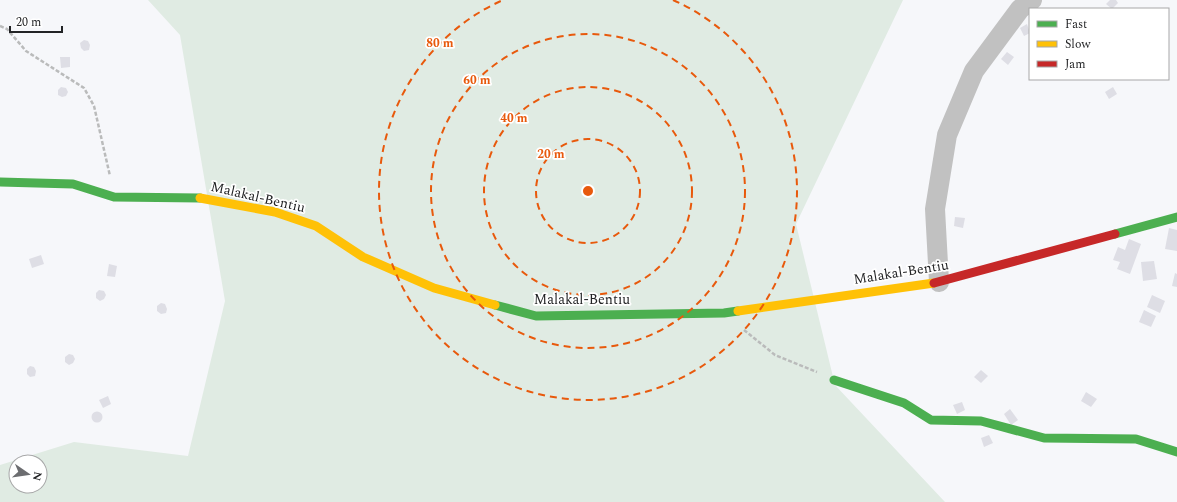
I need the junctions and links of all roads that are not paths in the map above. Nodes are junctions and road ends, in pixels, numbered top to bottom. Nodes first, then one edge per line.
1 (1032, 0) edge
2 (0, 182) edge
3 (1177, 217) edge
4 (939, 282) junction
5 (834, 380) road end
6 (1177, 452) edge

1 - 4 street
2 - 4 main road, Malakal-Bentiu
3 - 4 main road, Malakal-Bentiu
5 - 6 main road

